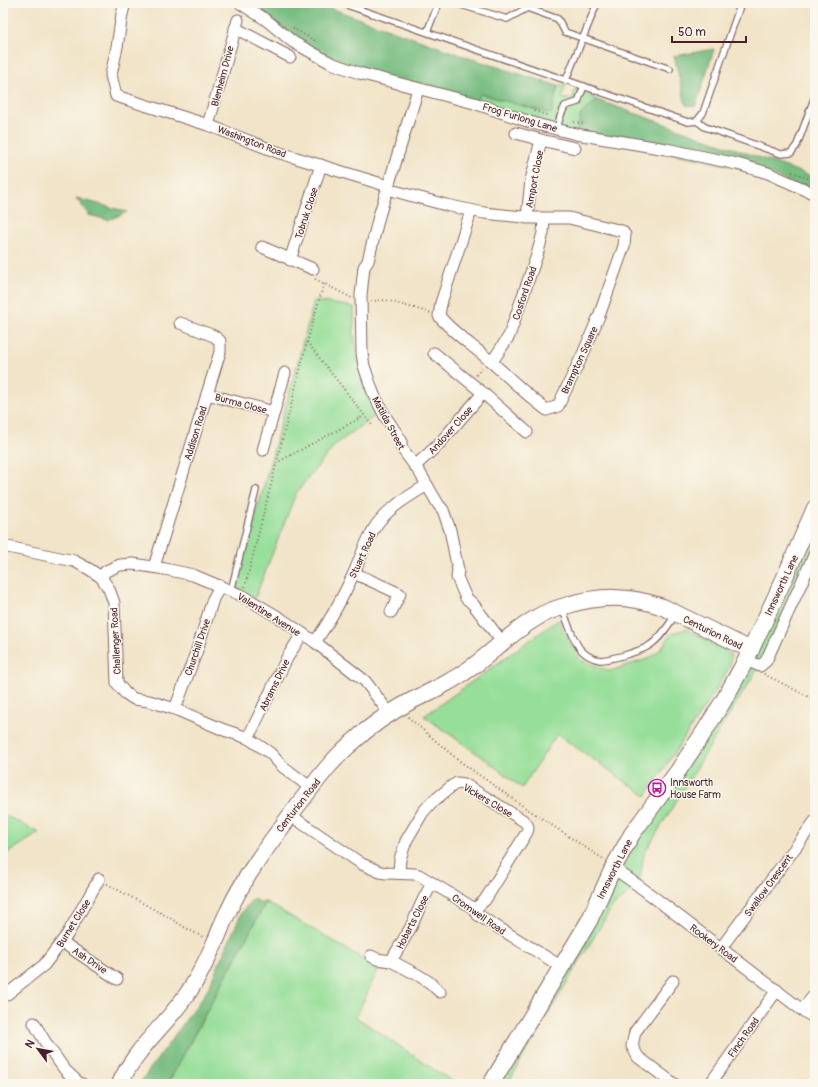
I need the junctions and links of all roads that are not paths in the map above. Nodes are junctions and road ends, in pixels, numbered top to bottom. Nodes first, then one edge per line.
1 (125, 3) edge
2 (240, 3) edge
3 (342, 3) edge
4 (441, 3) edge
5 (455, 3) edge
6 (597, 3) edge
7 (741, 3) edge
8 (427, 32) junction
9 (582, 38) junction
10 (290, 56) dead end
11 (670, 69) dead end
12 (566, 80) junction
13 (584, 86) junction
14 (418, 89) junction
15 (815, 96) edge
16 (697, 121) junction
17 (558, 124) junction
18 (208, 125) junction
19 (516, 133) dead end
20 (541, 140) junction
21 (575, 148) dead end
22 (321, 166) junction
23 (388, 188) junction
24 (815, 194) edge
25 (471, 211) junction
26 (527, 218) junction
27 (544, 219) junction
28 (262, 248) dead end
29 (290, 260) junction
30 (313, 269) dead end
31 (180, 323) dead end
32 (434, 353) dead end
33 (490, 360) junction
34 (285, 373) dead end
35 (483, 393) junction
36 (207, 394) junction
37 (274, 412) junction
38 (527, 432) dead end
39 (263, 450) dead end
40 (415, 466) junction
41 (427, 484) junction
42 (256, 490) dead end
43 (815, 508) edge
44 (3, 546) edge
45 (815, 553) edge
46 (154, 567) junction
47 (354, 574) junction
48 (101, 577) junction
49 (220, 586) junction
50 (231, 591) junction
51 (562, 607) junction
52 (392, 612) dead end
53 (676, 614) junction
54 (302, 634) junction
55 (315, 642) junction
56 (502, 642) junction
57 (752, 659) junction
58 (175, 709) junction
59 (394, 711) junction
60 (248, 738) junction
61 (311, 788) junction
62 (290, 815) junction
63 (815, 821) edge
64 (613, 868) junction
65 (399, 873) junction
66 (99, 879) road end
67 (432, 883) junction
68 (475, 909) junction
69 (62, 942) junction
70 (721, 948) junction
71 (371, 956) dead end
72 (391, 961) junction
73 (562, 967) junction
74 (117, 979) dead end
75 (673, 981) dead end
76 (777, 990) junction
77 (440, 992) dead end
78 (815, 994) edge
79 (6, 995) dead end
80 (802, 1010) junction
81 (815, 1018) edge
82 (34, 1023) dead end
83 (712, 1083) edge
84 (82, 1084) edge
85 (120, 1084) edge
86 (491, 1084) edge
87 (674, 1084) edge

1 - 18 street, Washington Road
2 - 14 street, Frog Furlong Lane
3 - 8 lane
4 - 8 lane
5 - 9 lane
6 - 9 lane
7 - 16 lane
8 - 12 lane
9 - 11 lane
9 - 12 lane
10 - 18 street, Blenheim Drive
12 - 13 lane
13 - 16 lane
13 - 17 lane
14 - 17 street, Frog Furlong Lane
14 - 23 street, Matilda Street
15 - 16 lane
17 - 24 street, Frog Furlong Lane
18 - 22 street, Washington Road
19 - 20 street, Amport Close
20 - 21 street, Amport Close
20 - 26 street, Amport Close
22 - 23 street, Washington Road
22 - 29 street, Tobruk Close
23 - 25 street, Brampton Square
23 - 40 street, Matilda Street
25 - 26 street, Brampton Square
25 - 33 street, Brampton Square
26 - 27 street, Brampton Square
27 - 33 street, Cosford Road
27 - 33 street, Brampton Square
28 - 29 street
29 - 30 street
31 - 36 street, Addison Road
32 - 35 street
34 - 37 street, Burma Close
35 - 38 street
35 - 40 street, Andover Close
36 - 37 street, Burma Close
36 - 46 street, Addison Road
37 - 39 street, Burma Close
40 - 41 street, Matilda Street
41 - 47 street, Stuart Road
41 - 56 street, Matilda Street
42 - 50 lane
43 - 57 street, Innsworth Lane
44 - 48 street, Challenger Road
45 - 57 street, Innsworth Lane
46 - 48 street, Valentine Avenue
46 - 49 street, Valentine Avenue
47 - 52 street
47 - 55 street, Stuart Road
48 - 58 street, Challenger Road
49 - 50 street, Valentine Avenue
49 - 58 street, Churchill Drive
50 - 54 street, Valentine Avenue
51 - 53 street, Centurion Road
51 - 53 lane, Centurion Road
51 - 56 street, Centurion Road
53 - 57 street, Centurion Road
54 - 55 street, Valentine Avenue
54 - 60 street, Abrams Drive
55 - 59 street, Valentine Avenue
56 - 59 street, Centurion Road
57 - 64 street, Innsworth Lane
58 - 60 street, Challenger Road
59 - 61 street, Centurion Road
60 - 61 street, Challenger Road
61 - 62 street, Centurion Road
62 - 65 street, Cromwell Road
62 - 85 street, Centurion Road
63 - 70 street, Swallow Crescent
64 - 70 street, Rookery Road
64 - 73 street, Innsworth Lane
65 - 67 street, Cromwell Road
65 - 68 street, Vickers Close
66 - 69 street, Burnet Close
67 - 68 street, Cromwell Road
67 - 72 street, Hobarts Close
68 - 73 street, Cromwell Road
69 - 74 street, Ash Drive
69 - 79 street, Burnet Close
70 - 76 street, Rookery Road
71 - 72 street, Hobarts Close
72 - 77 street, Hobarts Close
73 - 86 street, Innsworth Lane
75 - 87 street
76 - 80 street, Rookery Road
76 - 83 street, Finch Road
78 - 80 street
80 - 81 street, Rookery Road
82 - 84 street

